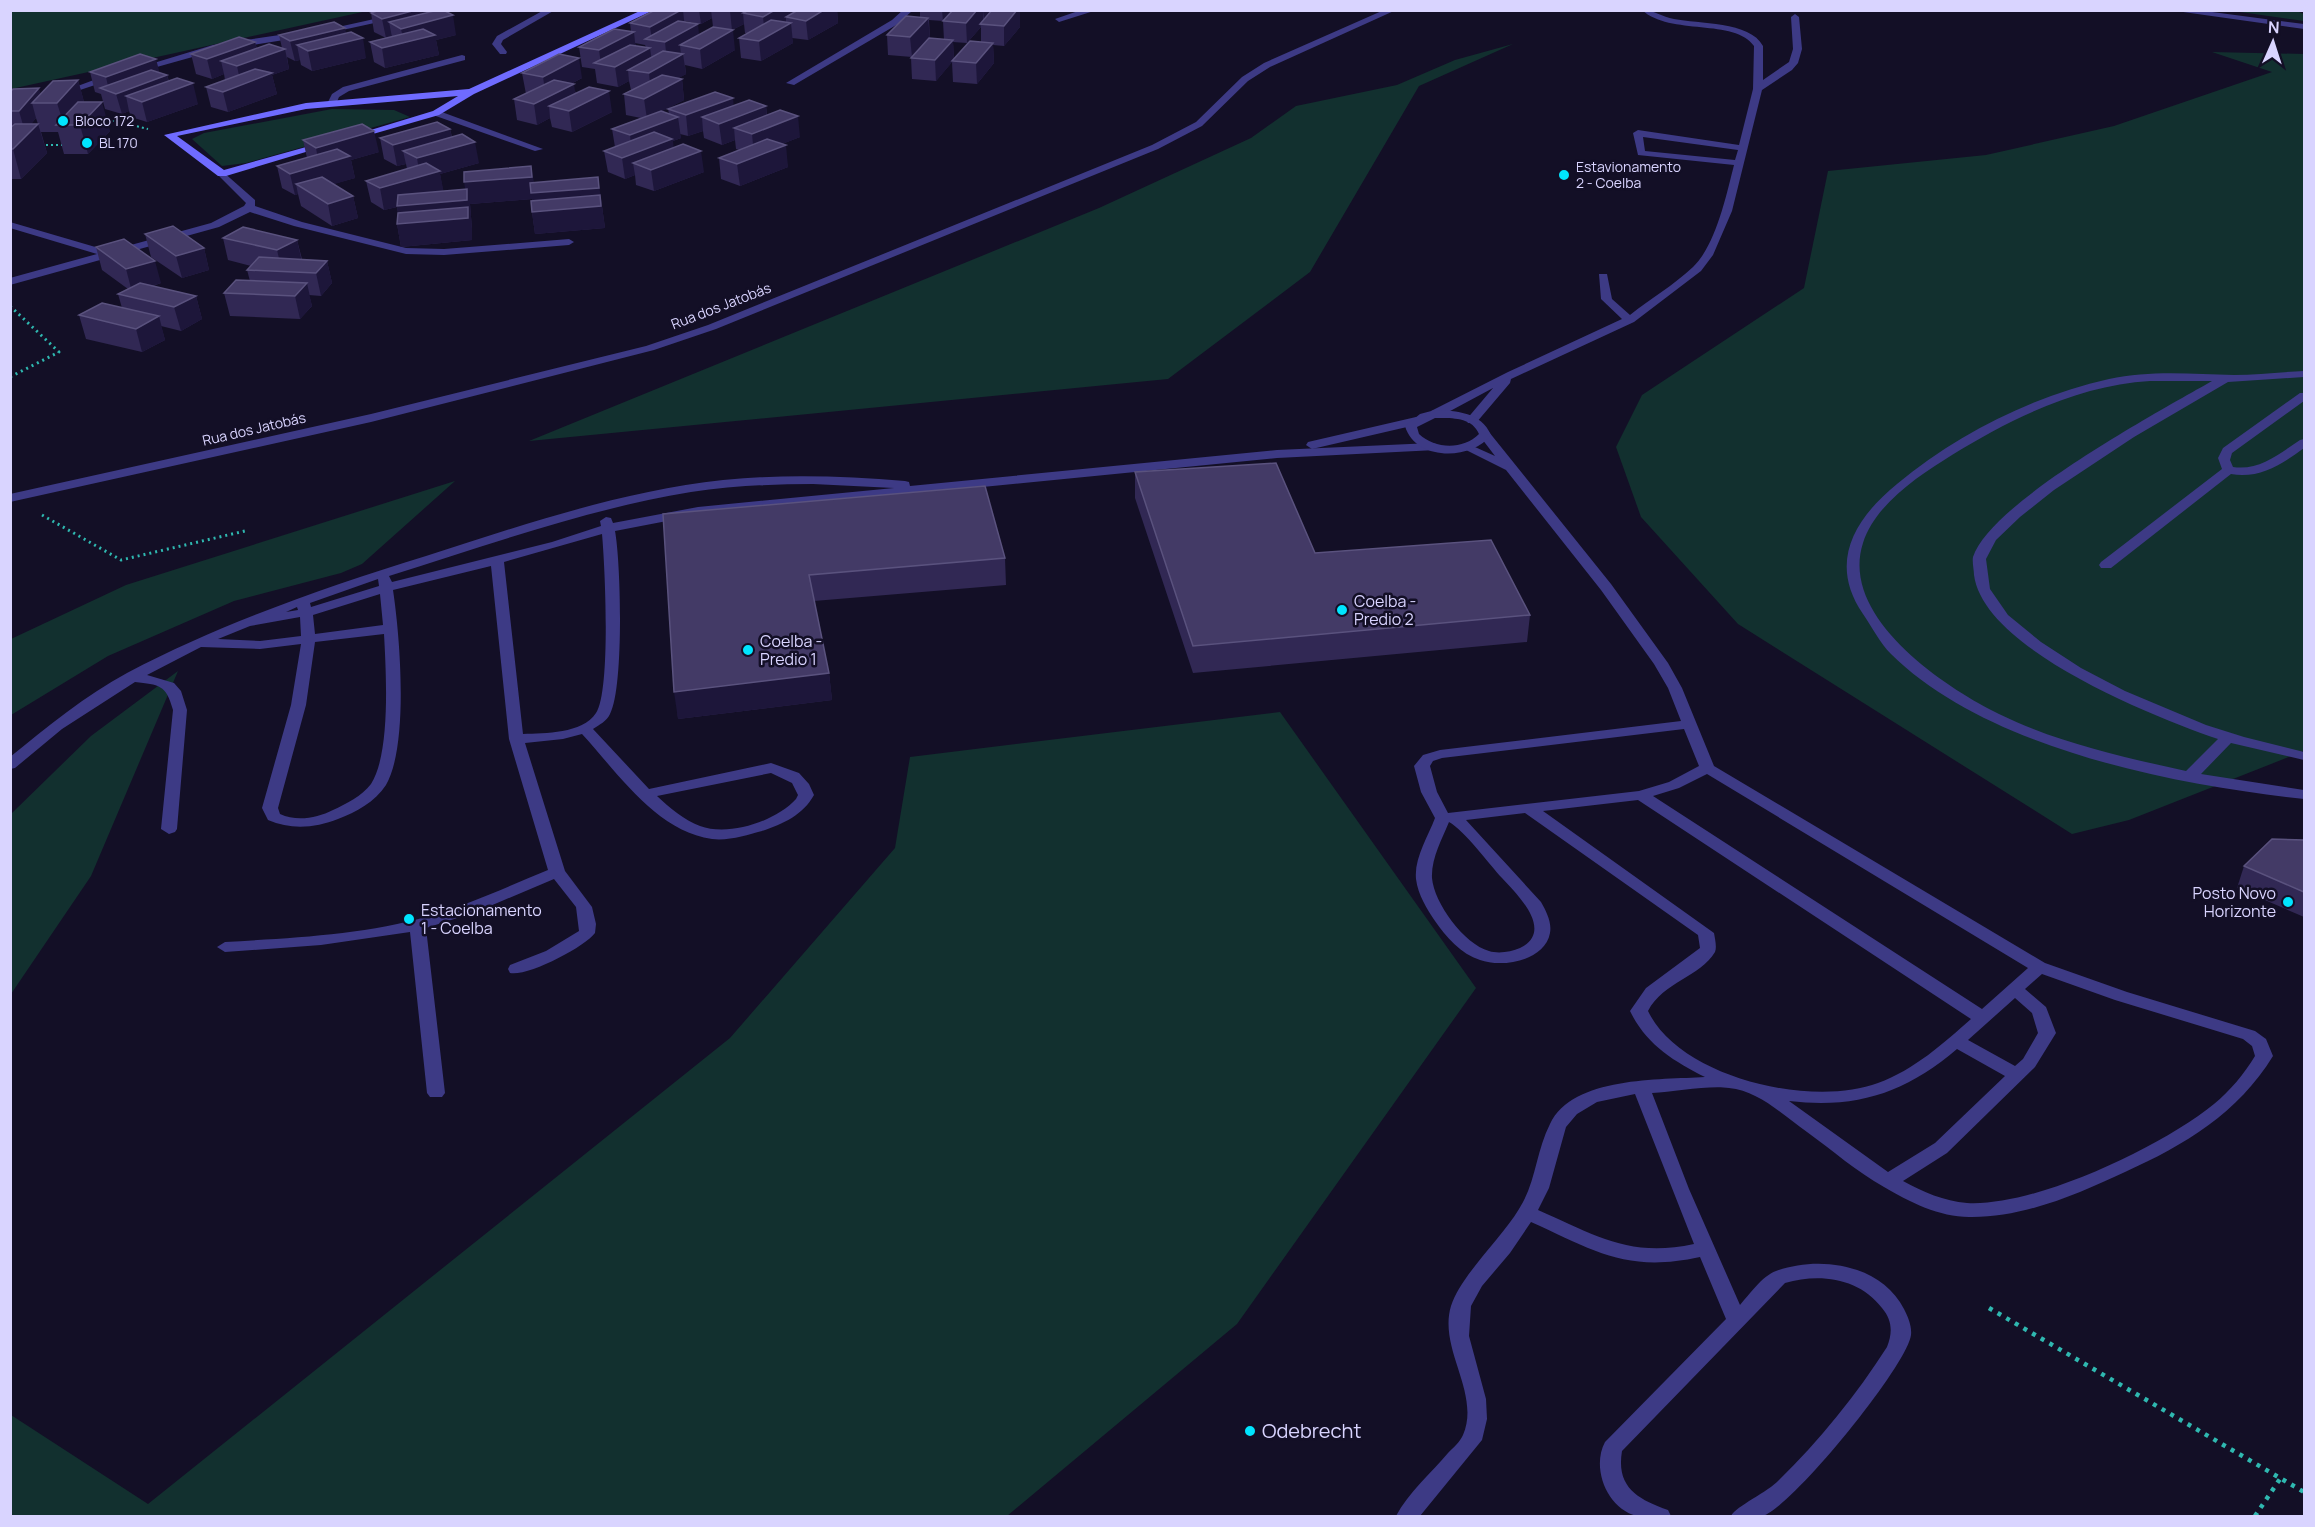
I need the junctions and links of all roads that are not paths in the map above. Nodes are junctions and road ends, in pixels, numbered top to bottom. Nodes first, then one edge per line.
1 (430, 10) edge
2 (551, 10) edge
3 (650, 10) edge
4 (909, 10) edge
5 (1093, 10) edge
6 (1392, 10) edge
7 (1646, 10) edge
8 (2174, 10) edge
9 (1795, 17) dead end
10 (1059, 19) dead end
11 (2304, 27) edge
12 (318, 32) edge
13 (306, 34) edge
14 (503, 52) dead end
15 (462, 58) dead end
16 (791, 83) dead end
17 (80, 87) dead end
18 (1758, 89) junction
19 (471, 92) junction
20 (333, 102) junction
21 (436, 113) junction
22 (347, 138) edge
23 (337, 141) edge
24 (1743, 148) junction
25 (538, 149) dead end
26 (1739, 163) junction
27 (222, 174) junction
28 (249, 208) junction
29 (10, 225) edge
30 (569, 242) edge
31 (110, 255) junction
32 (1603, 276) dead end
33 (10, 282) edge
34 (1630, 320) junction
35 (1512, 374) junction
36 (2304, 374) edge
37 (2274, 377) junction
38 (2226, 378) junction
39 (2304, 387) edge
40 (2304, 396) edge
41 (1435, 414) junction
42 (1472, 420) junction
43 (1416, 421) junction
44 (1485, 435) junction
45 (2304, 443) edge
46 (1432, 447) junction
47 (1466, 447) junction
48 (1276, 454) junction
49 (1515, 470) junction
50 (2229, 470) junction
51 (940, 488) junction
52 (11, 498) edge
53 (601, 510) junction
54 (609, 528) junction
55 (497, 561) junction
56 (2106, 565) dead end
57 (384, 572) junction
58 (386, 588) junction
59 (304, 606) junction
60 (388, 629) junction
61 (307, 641) junction
62 (198, 643) junction
63 (130, 677) junction
64 (1689, 724) junction
65 (584, 728) junction
66 (2229, 737) junction
67 (516, 739) junction
68 (2304, 756) edge
69 (10, 765) edge
70 (1707, 768) junction
71 (2190, 776) junction
72 (648, 794) junction
73 (1641, 795) junction
74 (2304, 795) edge
75 (1528, 808) junction
76 (1448, 817) junction
77 (169, 830) dead end
78 (557, 872) junction
79 (417, 924) junction
80 (225, 947) dead end
81 (2039, 967) junction
82 (516, 969) dead end
83 (2014, 989) junction
84 (1981, 1017) junction
85 (1954, 1040) junction
86 (2017, 1075) junction
87 (1728, 1082) junction
88 (1641, 1087) junction
89 (1762, 1091) junction
90 (436, 1093) dead end
91 (1888, 1181) junction
92 (1527, 1213) junction
93 (1706, 1249) junction
94 (1737, 1322) junction
95 (1407, 1516) edge
96 (1660, 1516) edge
97 (1742, 1516) edge

1 - 12 street
2 - 14 street
3 - 19 street
4 - 16 street
5 - 10 street
6 - 52 street, Rua dos Jatobás
7 - 18 street
8 - 11 street
9 - 18 street
13 - 17 street
15 - 20 street
18 - 24 street
19 - 20 street
19 - 21 street
20 - 27 street
21 - 22 street
21 - 25 street
23 - 27 street
24 - 26 street
24 - 26 street
26 - 34 street
27 - 28 street
28 - 30 street
28 - 31 street
29 - 31 street
31 - 33 street
32 - 34 street
34 - 35 street
35 - 41 street
35 - 42 street
36 - 37 street
37 - 38 street
37 - 39 street
38 - 66 street
38 - 71 street
40 - 50 street
41 - 42 street
41 - 43 street
42 - 44 street
43 - 46 street
43 - 48 street
44 - 47 street
44 - 49 street
45 - 50 street
46 - 47 street
46 - 48 street
47 - 49 street
48 - 51 street
49 - 64 street
50 - 56 street
51 - 53 street
51 - 54 street
53 - 54 street
53 - 57 street
54 - 55 street
54 - 65 street
55 - 58 street
55 - 67 street
57 - 58 street
57 - 59 street
58 - 59 street
58 - 60 street
59 - 61 street
59 - 62 street
60 - 61 street
60 - 61 street
61 - 62 street
62 - 63 street
63 - 69 street
63 - 77 street
64 - 70 street
64 - 76 street
65 - 67 street
65 - 72 street
66 - 68 street
66 - 71 street
67 - 78 street
70 - 73 street
70 - 81 street
71 - 74 street
72 - 72 street
73 - 75 street
73 - 84 street
75 - 76 street
75 - 87 street
76 - 76 street
78 - 79 street
78 - 82 street
79 - 80 street
79 - 90 street
81 - 83 street
81 - 91 street
83 - 84 street
83 - 86 street
84 - 85 street
85 - 86 street
85 - 89 street
86 - 91 street
87 - 88 street
87 - 89 street
88 - 92 street
88 - 93 street
89 - 91 street
92 - 93 street
92 - 95 street
93 - 94 street
94 - 96 street
94 - 97 street

